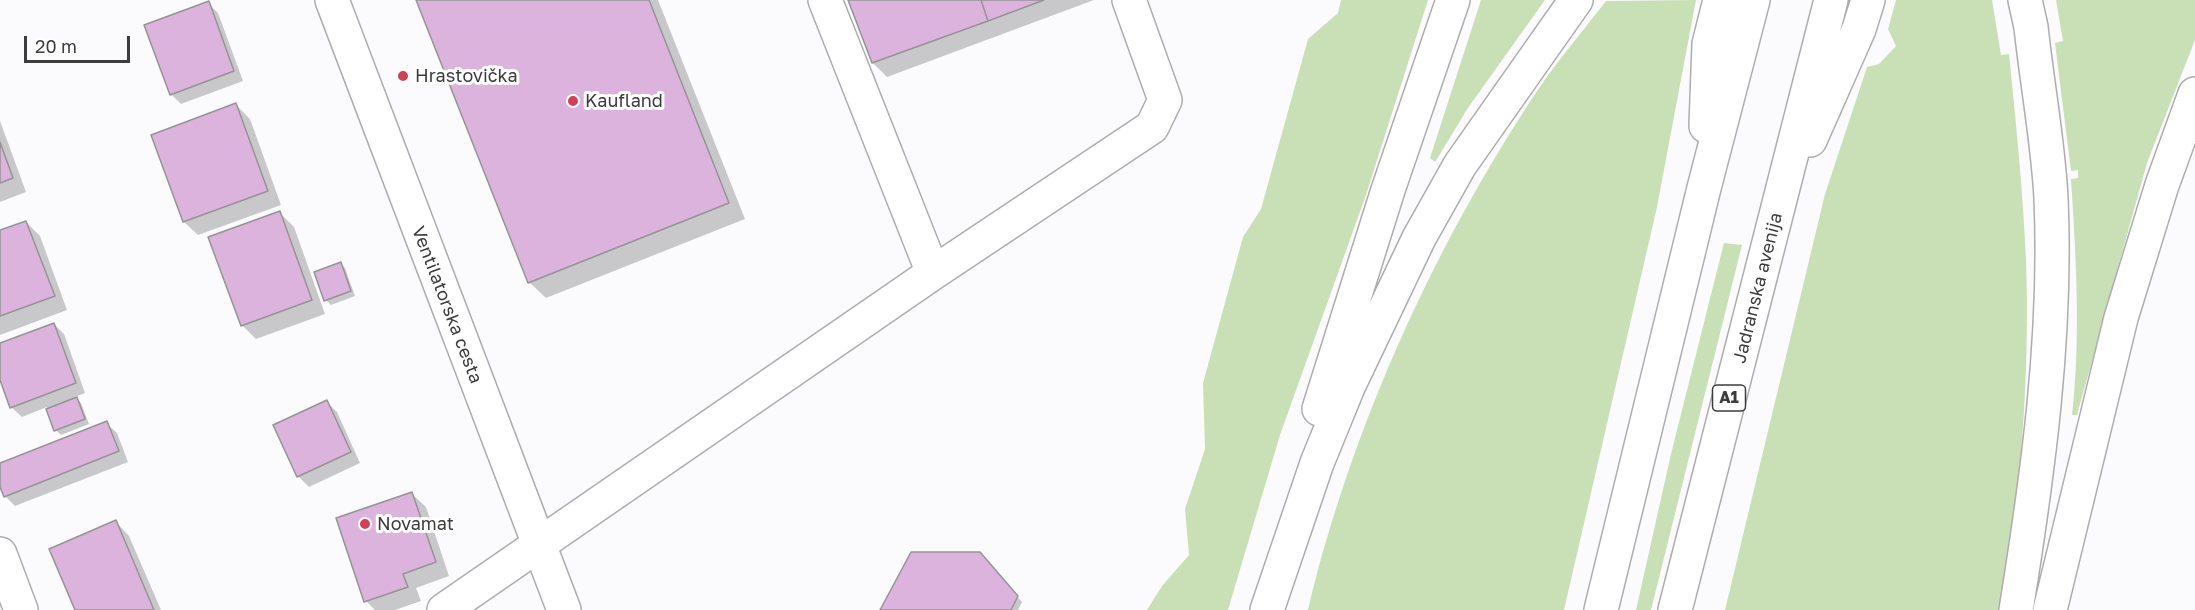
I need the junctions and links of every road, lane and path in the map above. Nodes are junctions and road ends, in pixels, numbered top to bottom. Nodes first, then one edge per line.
1 (332, 0) edge
2 (825, 0) edge
3 (1129, 0) edge
4 (1453, 0) edge
5 (1576, 0) edge
6 (1720, 0) edge
7 (1753, 0) edge
8 (1831, 0) edge
9 (1868, 0) edge
10 (2028, 13) edge
11 (2195, 94) edge
12 (1784, 186) junction
13 (1704, 188) junction
14 (933, 273) junction
15 (538, 546) junction
16 (0, 554) edge
17 (21, 610) edge
18 (444, 610) edge
19 (564, 610) edge
20 (1267, 610) edge
21 (1601, 610) edge
22 (1675, 610) edge
23 (2016, 610) edge
24 (2050, 610) edge

1 - 15 main road, Ventilatorska cesta
2 - 14 main road
3 - 14 main road
4 - 20 main road
5 - 20 main road
6 - 13 main road
7 - 13 main road
8 - 12 main road, Jadranska avenija / A1
9 - 12 main road
10 - 23 main road
11 - 24 main road
12 - 22 main road, Jadranska avenija / A1
13 - 21 main road
14 - 15 main road
15 - 18 main road
15 - 19 main road, Ventilatorska cesta
16 - 17 main road

